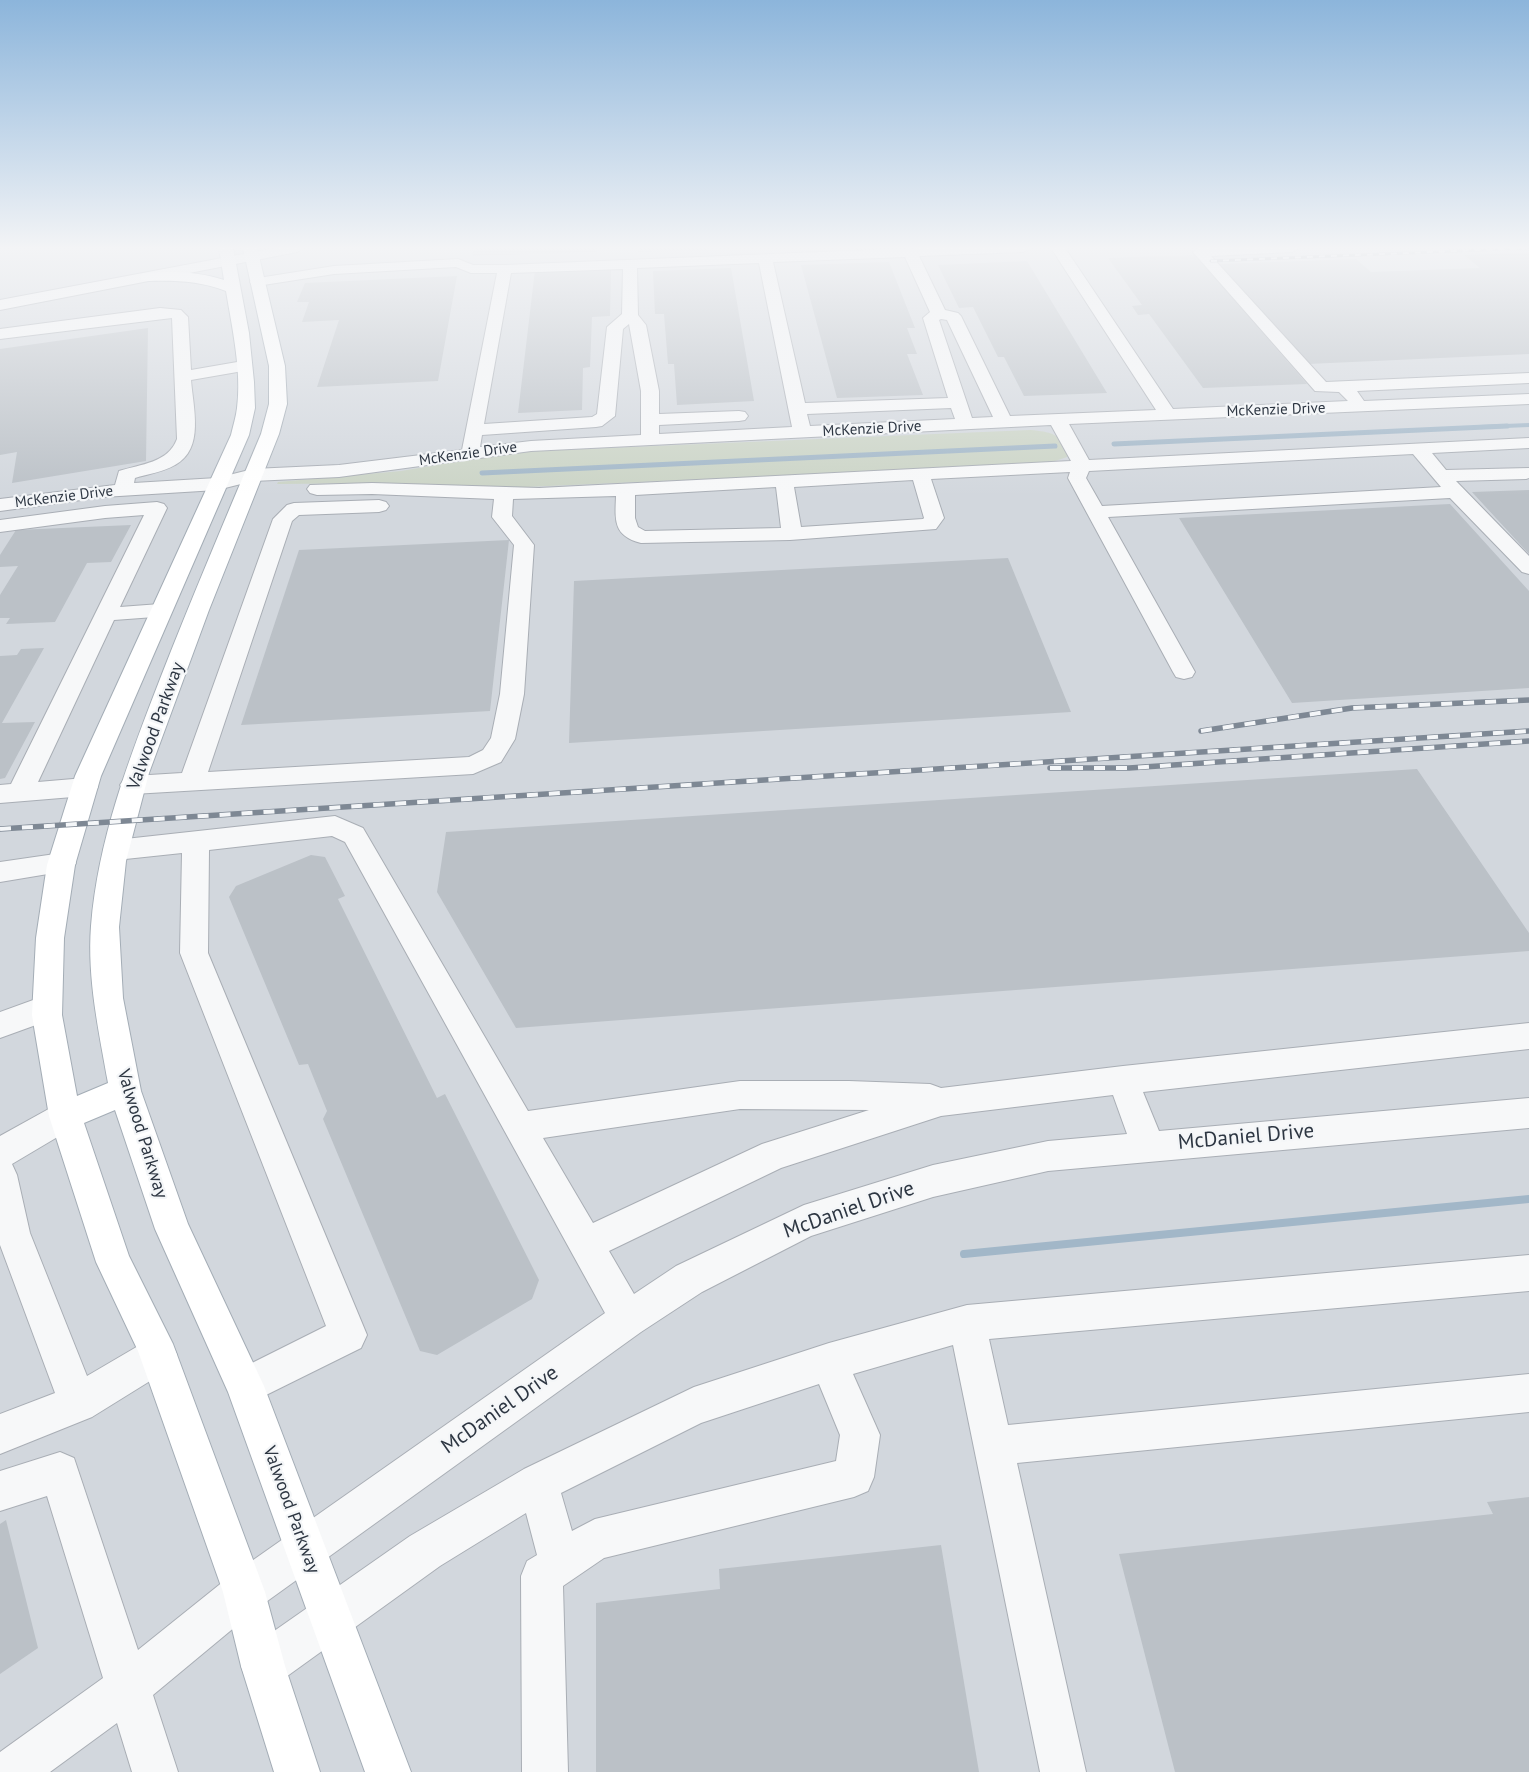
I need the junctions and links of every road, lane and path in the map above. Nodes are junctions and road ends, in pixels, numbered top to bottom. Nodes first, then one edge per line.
1 (25, 331) edge
2 (181, 331) edge
3 (240, 331) edge
4 (269, 331) edge
5 (493, 331) edge
6 (615, 331) edge
7 (639, 331) edge
8 (781, 331) edge
9 (935, 331) edge
10 (960, 331) edge
11 (1112, 331) edge
12 (1271, 331) edge
13 (0, 334) edge
14 (243, 366) junction
15 (183, 376) junction
16 (1529, 378) edge
17 (1344, 386) junction
18 (1529, 399) edge
19 (958, 403) junction
20 (1362, 406) junction
21 (798, 411) junction
22 (778, 414) dead end
23 (759, 415) dead end
24 (1168, 415) junction
25 (1058, 419) junction
26 (650, 420) junction
27 (1004, 422) junction
28 (965, 424) junction
29 (474, 430) junction
30 (802, 432) junction
31 (650, 440) junction
32 (1529, 443) edge
33 (1417, 448) junction
34 (470, 453) junction
35 (1082, 465) junction
36 (1526, 473) dead end
37 (920, 474) junction
38 (1441, 476) junction
39 (784, 480) junction
40 (124, 482) junction
41 (217, 484) junction
42 (249, 484) junction
43 (388, 489) junction
44 (626, 489) junction
45 (0, 490) edge
46 (1455, 492) junction
47 (504, 493) junction
48 (1096, 512) junction
49 (4, 518) edge
50 (790, 534) junction
51 (1529, 568) edge
52 (160, 611) junction
53 (106, 614) junction
54 (1184, 672) dead end
55 (192, 781) junction
56 (134, 785) junction
57 (85, 787) junction
58 (10, 793) edge
59 (196, 841) junction
60 (116, 850) junction
61 (62, 863) junction
62 (0, 872) edge
63 (47, 1008) junction
64 (0, 1025) edge
65 (1529, 1036) edge
66 (1123, 1080) junction
67 (125, 1091) junction
68 (962, 1100) junction
69 (1529, 1113) edge
70 (65, 1116) junction
71 (519, 1127) junction
72 (1148, 1146) junction
73 (0, 1152) edge
74 (0, 1175) edge
75 (6, 1234) edge
76 (586, 1244) junction
77 (1529, 1273) edge
78 (628, 1319) junction
79 (967, 1323) junction
80 (158, 1355) junction
81 (829, 1362) junction
82 (246, 1386) junction
83 (1529, 1393) edge
84 (78, 1403) junction
85 (0, 1434) edge
86 (994, 1446) junction
87 (538, 1483) junction
88 (0, 1491) edge
89 (306, 1548) junction
90 (560, 1564) junction
91 (244, 1592) junction
92 (330, 1619) junction
93 (263, 1666) junction
94 (128, 1688) junction
95 (11, 1772) edge
96 (155, 1772) edge
97 (297, 1772) edge
98 (388, 1772) edge
99 (545, 1772) edge
100 (1063, 1772) edge

1 - 13 street
2 - 15 street
3 - 14 main road
4 - 42 main road, Valwood Parkway
5 - 29 street
6 - 29 street
7 - 26 street
8 - 21 street
9 - 19 street
10 - 27 street
11 - 24 street
12 - 17 street
14 - 15 street
14 - 41 main road
15 - 40 street
16 - 17 street
17 - 20 street
18 - 20 street, McKenzie Drive
19 - 21 street
19 - 28 street
20 - 24 street, McKenzie Drive
21 - 22 street
21 - 30 street
23 - 26 street
24 - 25 street, McKenzie Drive
25 - 27 street, McKenzie Drive
25 - 35 street
26 - 31 street
27 - 28 street, McKenzie Drive
28 - 30 street, McKenzie Drive
29 - 34 street
30 - 31 street, McKenzie Drive
31 - 34 street, McKenzie Drive
32 - 33 street, McKenzie Drive
33 - 35 street, McKenzie Drive
33 - 38 street
34 - 42 street, McKenzie Drive
35 - 37 street, McKenzie Drive
35 - 48 street
36 - 38 street
37 - 39 street, McKenzie Drive
37 - 50 street
38 - 46 street
39 - 44 street, McKenzie Drive
39 - 50 street
40 - 41 street, McKenzie Drive
40 - 45 street
40 - 49 street, McKenzie Drive
41 - 42 street, McKenzie Drive
41 - 52 main road
42 - 43 street, McKenzie Drive
42 - 56 main road, Valwood Parkway
43 - 47 street, McKenzie Drive
43 - 55 street
44 - 47 street, McKenzie Drive
44 - 50 street
46 - 48 street
46 - 51 street
47 - 55 street
48 - 54 street
49 - 53 street
52 - 53 street
52 - 57 main road
53 - 58 street
55 - 56 street
56 - 60 main road, Valwood Parkway
57 - 58 street
57 - 61 main road
59 - 60 street
59 - 71 street
59 - 82 street
60 - 67 main road, Valwood Parkway
61 - 62 street
61 - 63 main road
63 - 64 street
63 - 70 main road
65 - 66 street
66 - 68 street
66 - 72 street
67 - 70 main road
67 - 82 main road, Valwood Parkway
68 - 71 street
68 - 76 street
69 - 72 street, McDaniel Drive
70 - 73 street
70 - 80 main road
71 - 76 street
72 - 78 street, McDaniel Drive
74 - 75 street
75 - 84 street
76 - 78 street
77 - 79 street
78 - 89 street, McDaniel Drive
79 - 81 street
79 - 86 street
80 - 84 street
80 - 91 main road
81 - 87 street
81 - 90 street
82 - 89 main road, Valwood Parkway
83 - 86 street
84 - 85 street
86 - 100 street
87 - 90 street
87 - 92 street
88 - 94 street
89 - 91 street, McDaniel Drive
89 - 92 main road, Valwood Parkway
90 - 99 street
91 - 93 main road
91 - 94 street, McDaniel Drive
92 - 93 street
92 - 98 main road, Valwood Parkway
93 - 97 main road
94 - 95 street, McDaniel Drive
94 - 96 street

